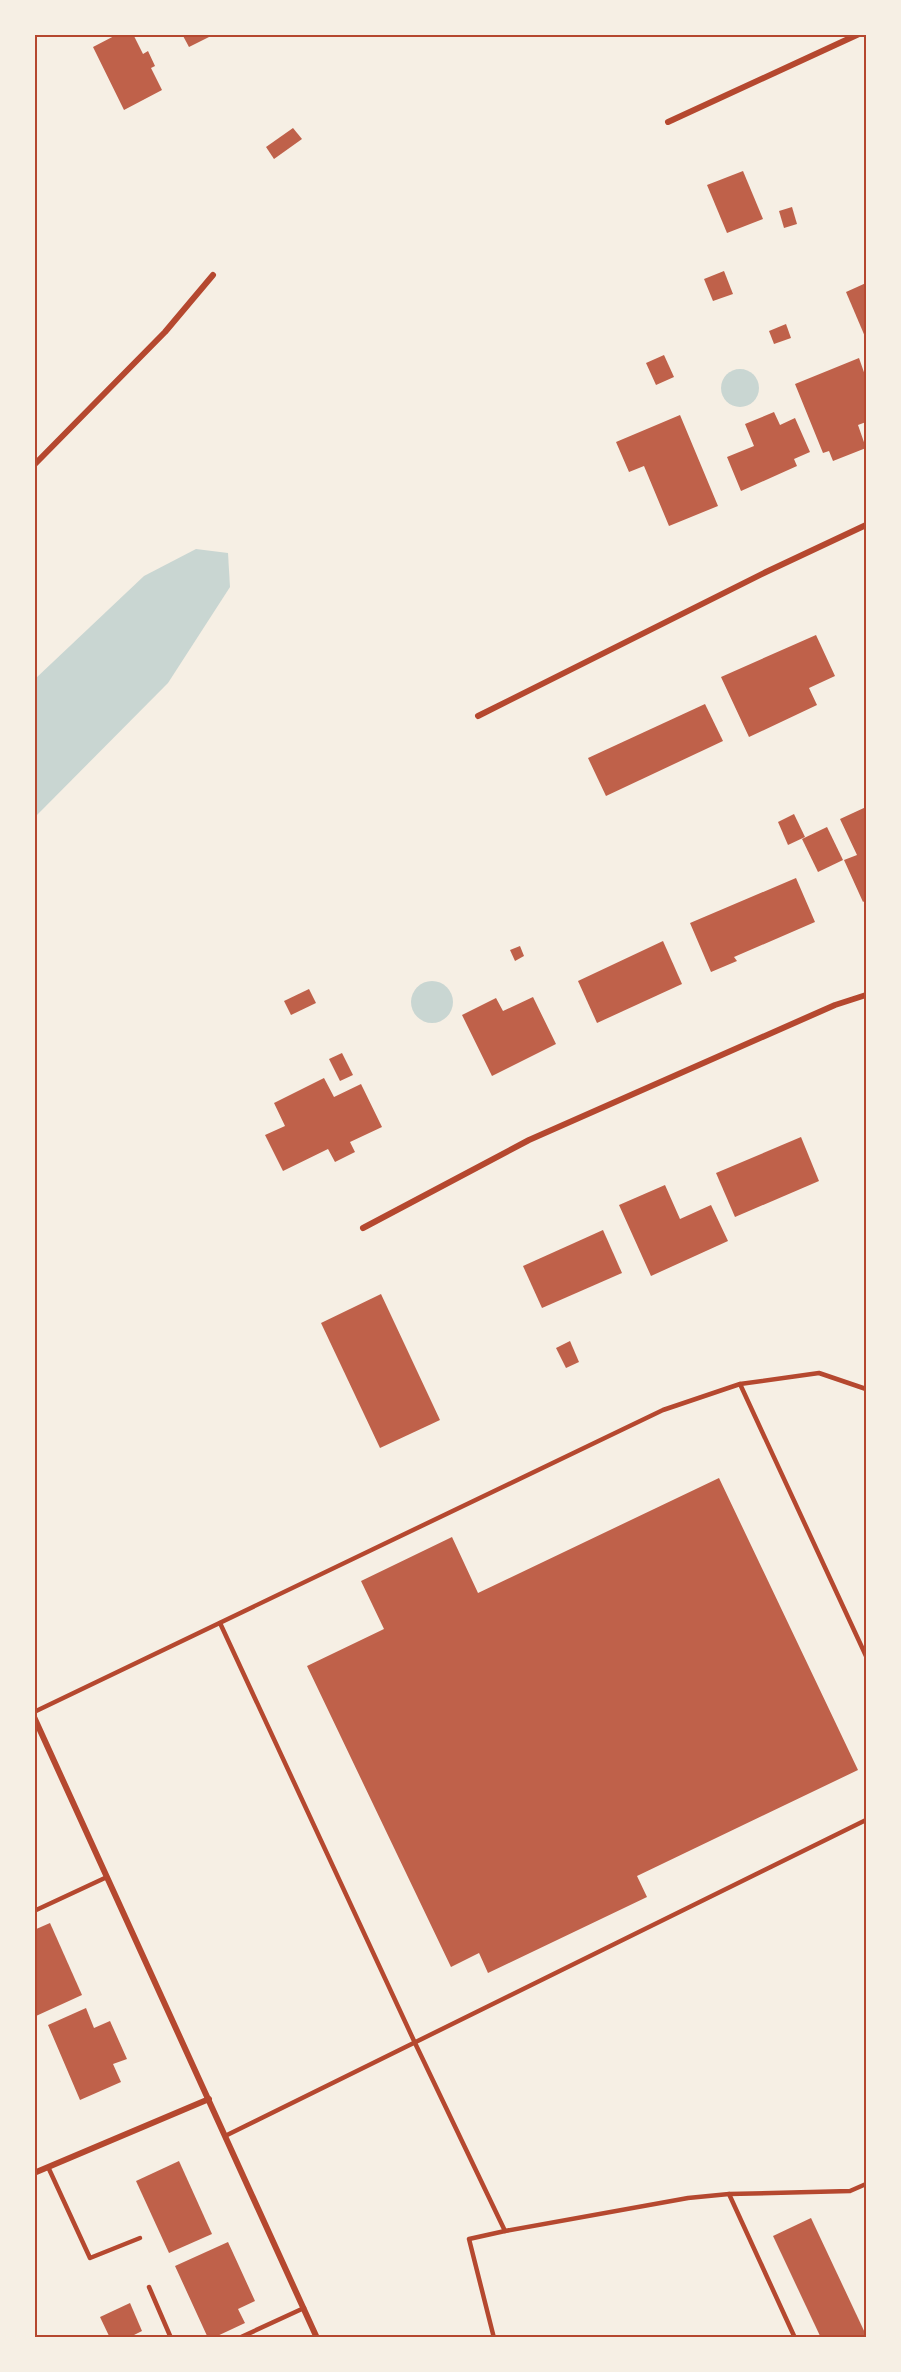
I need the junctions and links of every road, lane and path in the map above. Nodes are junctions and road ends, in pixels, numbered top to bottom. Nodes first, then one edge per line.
1 (859, 34) edge
2 (668, 122) dead end
3 (213, 275) dead end
4 (34, 465) edge
5 (867, 525) edge
6 (478, 716) dead end
7 (867, 995) edge
8 (363, 1228) dead end
9 (740, 1384) junction
10 (867, 1389) edge
11 (220, 1623) junction
12 (867, 1656) edge
13 (34, 1714) edge
14 (867, 1820) edge
15 (107, 1877) junction
16 (34, 1911) edge
17 (415, 2043) junction
18 (208, 2099) junction
19 (225, 2136) junction
20 (49, 2169) junction
21 (34, 2173) edge
22 (867, 2184) edge
23 (729, 2194) junction
24 (505, 2230) junction
25 (140, 2238) dead end
26 (149, 2287) dead end
27 (304, 2308) junction
28 (171, 2337) edge
29 (239, 2337) edge
30 (317, 2337) edge
31 (494, 2337) edge
32 (795, 2337) edge

1 - 2 street
3 - 4 street
5 - 6 street
7 - 8 street
9 - 10 lane
9 - 11 lane
9 - 12 lane
11 - 13 lane
11 - 17 lane
13 - 15 street
14 - 17 lane
15 - 16 lane
15 - 18 street
17 - 19 lane
17 - 24 lane
18 - 19 street
18 - 20 street
19 - 27 street
20 - 21 street
20 - 25 lane
22 - 23 lane
23 - 24 lane
23 - 32 lane
24 - 31 lane
26 - 28 lane
27 - 29 lane
27 - 30 street

